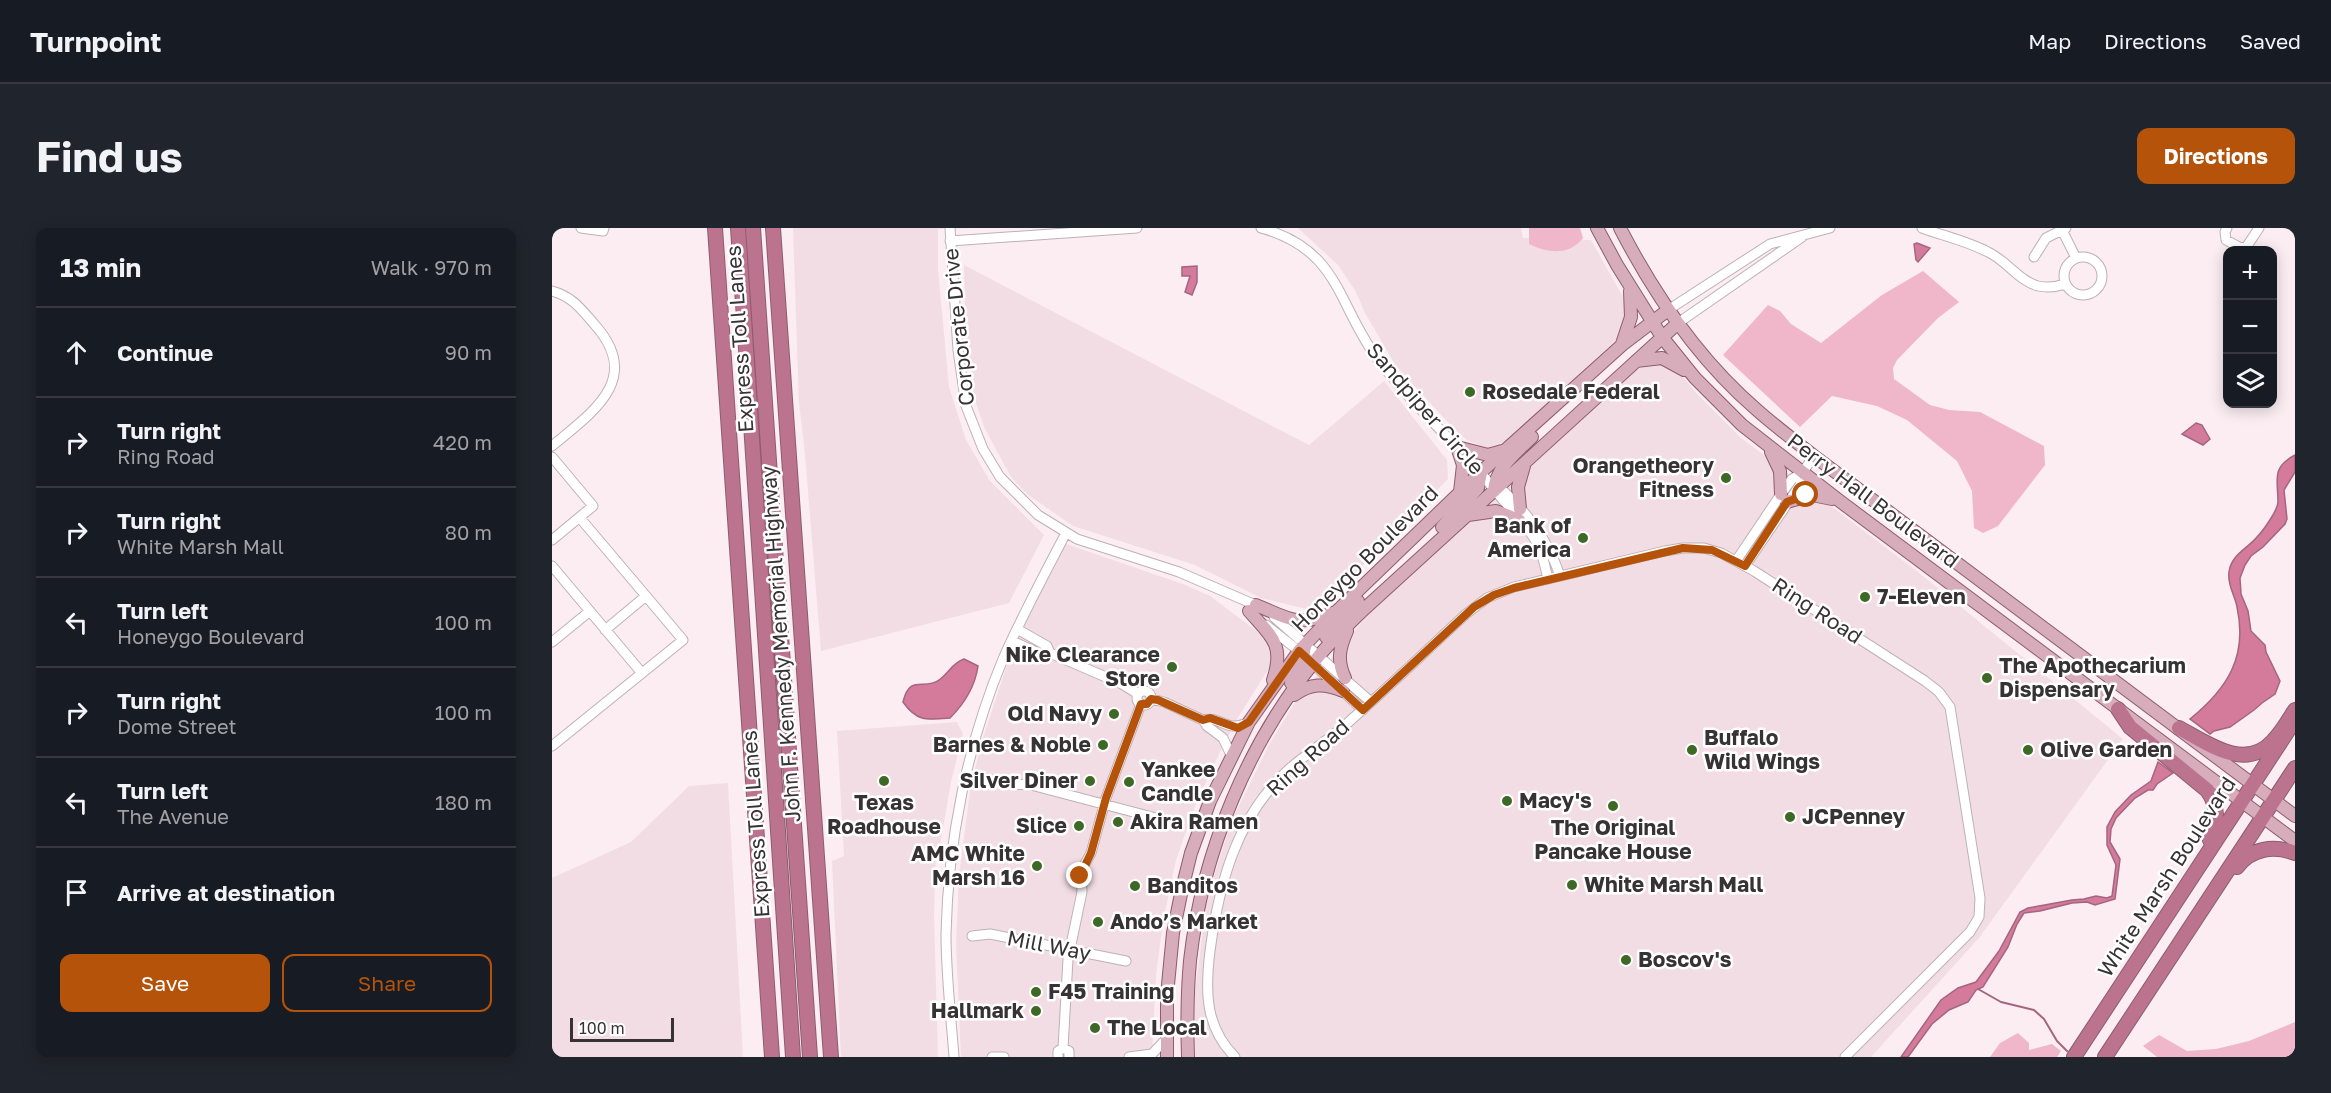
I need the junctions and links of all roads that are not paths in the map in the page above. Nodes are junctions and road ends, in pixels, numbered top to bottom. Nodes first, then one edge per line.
1 (581, 228) edge
2 (604, 228) edge
3 (716, 228) edge
4 (738, 228) edge
5 (753, 228) edge
6 (773, 228) edge
7 (950, 228) edge
8 (1137, 228) edge
9 (1261, 228) edge
10 (1597, 228) edge
11 (1620, 228) edge
12 (1830, 228) edge
13 (1922, 228) edge
14 (2227, 228) edge
15 (2259, 228) edge
16 (2063, 229) edge
17 (1803, 232) edge
18 (950, 241) junction
19 (2034, 257) dead end
20 (2076, 258) junction
21 (2065, 284) junction
22 (1630, 287) junction
23 (552, 291) edge
24 (1668, 310) junction
25 (1653, 322) junction
26 (1678, 323) junction
27 (1662, 337) junction
28 (1622, 345) junction
29 (1635, 362) junction
30 (1695, 378) junction
31 (1561, 400) junction
32 (1767, 446) junction
33 (552, 447) edge
34 (1458, 447) junction
35 (1508, 450) junction
36 (1814, 456) junction
37 (552, 457) edge
38 (1525, 462) junction
39 (1481, 472) junction
40 (1802, 473) junction
41 (1496, 486) junction
42 (1460, 492) junction
43 (1784, 498) junction
44 (1841, 502) junction
45 (1520, 514) junction
46 (1464, 517) junction
47 (580, 518) junction
48 (1066, 533) junction
49 (552, 540) edge
50 (1759, 544) junction
51 (1741, 563) junction
52 (552, 566) edge
53 (1377, 572) junction
54 (1560, 576) junction
55 (1548, 579) junction
56 (1773, 583) junction
57 (1389, 586) junction
58 (646, 596) junction
59 (1252, 608) junction
60 (1338, 610) junction
61 (590, 611) junction
62 (1352, 621) junction
63 (1017, 629) junction
64 (605, 630) junction
65 (1012, 641) junction
66 (552, 642) edge
67 (1050, 652) junction
68 (1309, 653) junction
69 (641, 672) junction
70 (1344, 685) junction
71 (1270, 692) junction
72 (1140, 699) junction
73 (1288, 699) junction
74 (1371, 702) junction
75 (2118, 709) junction
76 (1363, 710) junction
77 (2295, 710) edge
78 (1203, 720) junction
79 (2295, 720) edge
80 (1249, 722) junction
81 (2179, 728) junction
82 (1261, 743) junction
83 (552, 746) edge
84 (1231, 756) junction
85 (2295, 768) edge
86 (967, 774) junction
87 (2253, 785) junction
88 (2274, 800) junction
89 (2242, 801) junction
90 (1104, 804) junction
91 (2295, 816) edge
92 (2263, 817) junction
93 (1156, 818) dead end
94 (2295, 841) edge
95 (2295, 853) edge
96 (1186, 872) junction
97 (1204, 889) junction
98 (2205, 905) junction
99 (972, 936) dead end
100 (1069, 950) junction
101 (1126, 961) dead end
102 (2097, 1021) junction
103 (1167, 1038) junction
104 (1058, 1054) edge
105 (772, 1057) edge
106 (793, 1057) edge
107 (810, 1057) edge
108 (831, 1057) edge
109 (954, 1057) edge
110 (992, 1057) edge
111 (1004, 1057) edge
112 (1069, 1057) edge
113 (1129, 1057) edge
114 (1167, 1057) edge
115 (1188, 1057) edge
116 (1235, 1057) edge
117 (1845, 1057) edge
118 (2074, 1057) edge
119 (2105, 1057) edge

1 - 2 street
3 - 105 highway, John F. Kennedy Memorial Highway
4 - 106 highway, Express Toll Lanes
5 - 107 highway, Express Toll Lanes
6 - 108 highway, John F. Kennedy Memorial Highway
7 - 18 street, Corporate Drive
8 - 18 street
9 - 34 street, Sandpiper Circle
10 - 22 main road, Perry Hall Boulevard
11 - 24 main road, Perry Hall Boulevard
12 - 17 street, Honeygo Boulevard
13 - 21 street
14 - 15 street
16 - 19 street
16 - 20 street
17 - 24 street, Honeygo Boulevard
17 - 26 street, Honeygo Boulevard
18 - 48 street, Corporate Drive
20 - 21 street
20 - 21 street
22 - 25 main road, Perry Hall Boulevard
22 - 28 main road
23 - 33 street
24 - 25 main road, Honeygo Boulevard
24 - 26 main road, Perry Hall Boulevard
25 - 27 main road, Perry Hall Boulevard
25 - 28 main road, Honeygo Boulevard
26 - 27 main road, Honeygo Boulevard
26 - 36 main road, Perry Hall Boulevard
27 - 29 main road, Honeygo Boulevard
27 - 30 main road, Perry Hall Boulevard
28 - 31 main road, Honeygo Boulevard
29 - 30 main road
29 - 38 main road, Honeygo Boulevard
30 - 32 main road, Perry Hall Boulevard
31 - 35 main road, Honeygo Boulevard
31 - 41 main road
32 - 40 main road, Perry Hall Boulevard
32 - 43 main road
34 - 35 main road
34 - 39 street, Sandpiper Circle
34 - 42 main road
35 - 39 main road, Honeygo Boulevard
36 - 40 street
36 - 81 main road, Perry Hall Boulevard
37 - 47 street
38 - 41 main road, Honeygo Boulevard
38 - 45 main road
39 - 41 street, Sandpiper Circle
39 - 42 main road, Honeygo Boulevard
39 - 57 main road
40 - 43 street
40 - 44 main road, Perry Hall Boulevard
41 - 45 street
41 - 46 main road, Honeygo Boulevard
42 - 53 main road, Honeygo Boulevard
43 - 44 main road
43 - 50 street
43 - 51 street
44 - 75 main road, Perry Hall Boulevard
45 - 46 main road
45 - 54 street
45 - 55 street
46 - 57 main road, Honeygo Boulevard
47 - 49 street
47 - 58 street
48 - 59 street, Corporate Drive
48 - 63 street
50 - 51 street
50 - 56 street
51 - 54 street, Ring Road
51 - 56 street, Ring Road
52 - 61 street
53 - 60 main road, Honeygo Boulevard
53 - 68 main road
54 - 55 street, Ring Road
55 - 74 street, Ring Road
56 - 117 street, Ring Road
57 - 62 main road, Honeygo Boulevard
58 - 64 street
58 - 69 street
59 - 60 main road
59 - 68 street, Corporate Drive
59 - 71 main road
60 - 68 main road, Honeygo Boulevard
61 - 64 street
61 - 66 street
62 - 68 main road, Honeygo Boulevard
62 - 70 main road
63 - 65 street
63 - 67 street
64 - 69 street
65 - 67 street
65 - 86 street
67 - 72 street
68 - 70 street
68 - 71 main road, Honeygo Boulevard
68 - 73 main road, Honeygo Boulevard
68 - 82 main road
69 - 83 street
70 - 73 main road
70 - 74 street
70 - 76 street
71 - 80 main road, Honeygo Boulevard
72 - 78 street
72 - 90 street
73 - 82 main road, Honeygo Boulevard
74 - 76 street, Ring Road
75 - 89 main road, Perry Hall Boulevard
75 - 102 highway
76 - 116 street, Ring Road
77 - 81 highway
78 - 80 street
78 - 84 street
79 - 87 highway, White Marsh Boulevard
80 - 84 main road, Honeygo Boulevard
81 - 87 main road, Perry Hall Boulevard
82 - 97 main road, Honeygo Boulevard
84 - 96 main road, Honeygo Boulevard
85 - 88 highway
86 - 90 street
86 - 109 street
87 - 88 main road, Perry Hall Boulevard
87 - 89 highway, White Marsh Boulevard
88 - 91 main road, Perry Hall Boulevard
88 - 92 highway
89 - 92 main road, Perry Hall Boulevard
89 - 102 highway, White Marsh Boulevard
90 - 93 street
90 - 100 street
92 - 94 main road, Perry Hall Boulevard
92 - 98 highway
95 - 98 highway
96 - 97 main road
96 - 103 main road, Honeygo Boulevard
97 - 115 main road, Honeygo Boulevard
98 - 119 highway
99 - 100 street, Mill Way
100 - 101 street, Mill Way
100 - 104 street
102 - 118 highway, White Marsh Boulevard
103 - 113 street
103 - 114 main road, Honeygo Boulevard
104 - 112 street
110 - 111 street

